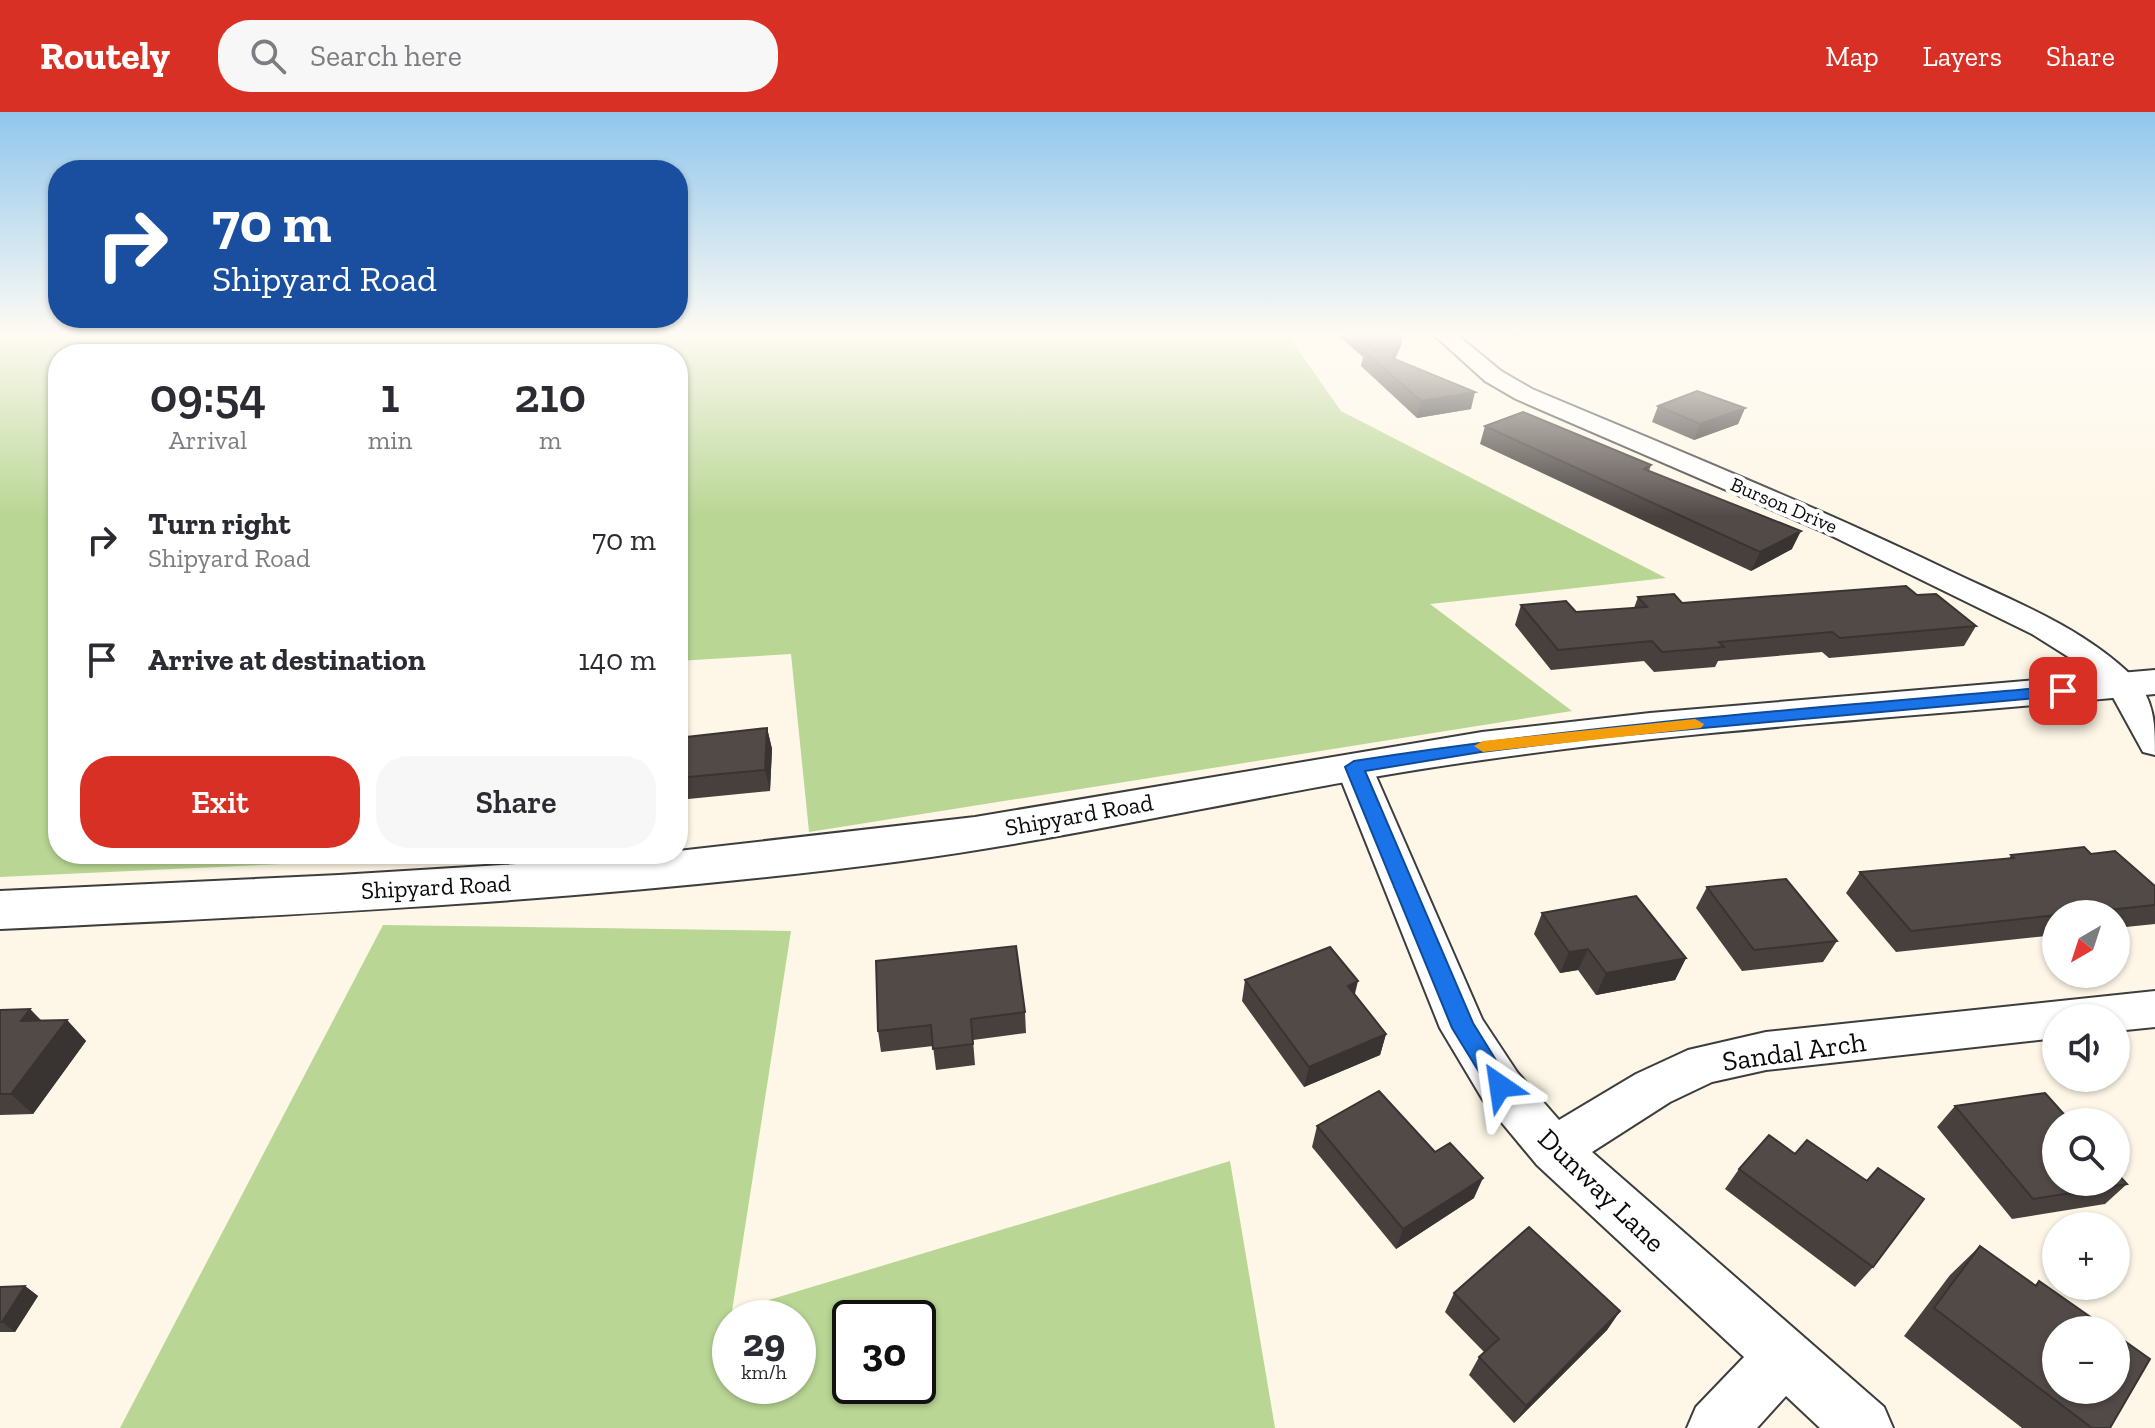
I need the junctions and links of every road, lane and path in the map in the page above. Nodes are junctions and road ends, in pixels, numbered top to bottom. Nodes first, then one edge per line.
1 (1525, 394) edge
2 (2139, 684) edge
3 (2155, 744) edge
4 (1354, 767) junction
5 (0, 910) edge
6 (2155, 1009) edge
7 (2130, 1012) edge
8 (2042, 1021) edge
9 (1554, 1149) junction
10 (1783, 1357) junction
11 (1717, 1428) edge
12 (1863, 1428) edge

1 - 2 street, Burson Drive
2 - 3 street
2 - 4 street, Shipyard Road
4 - 5 street, Shipyard Road
4 - 9 street, Dunway Lane
6 - 7 street
8 - 9 street, Sandal Arch
9 - 10 street, Dunway Lane
10 - 11 street
10 - 12 street, Dunway Lane

